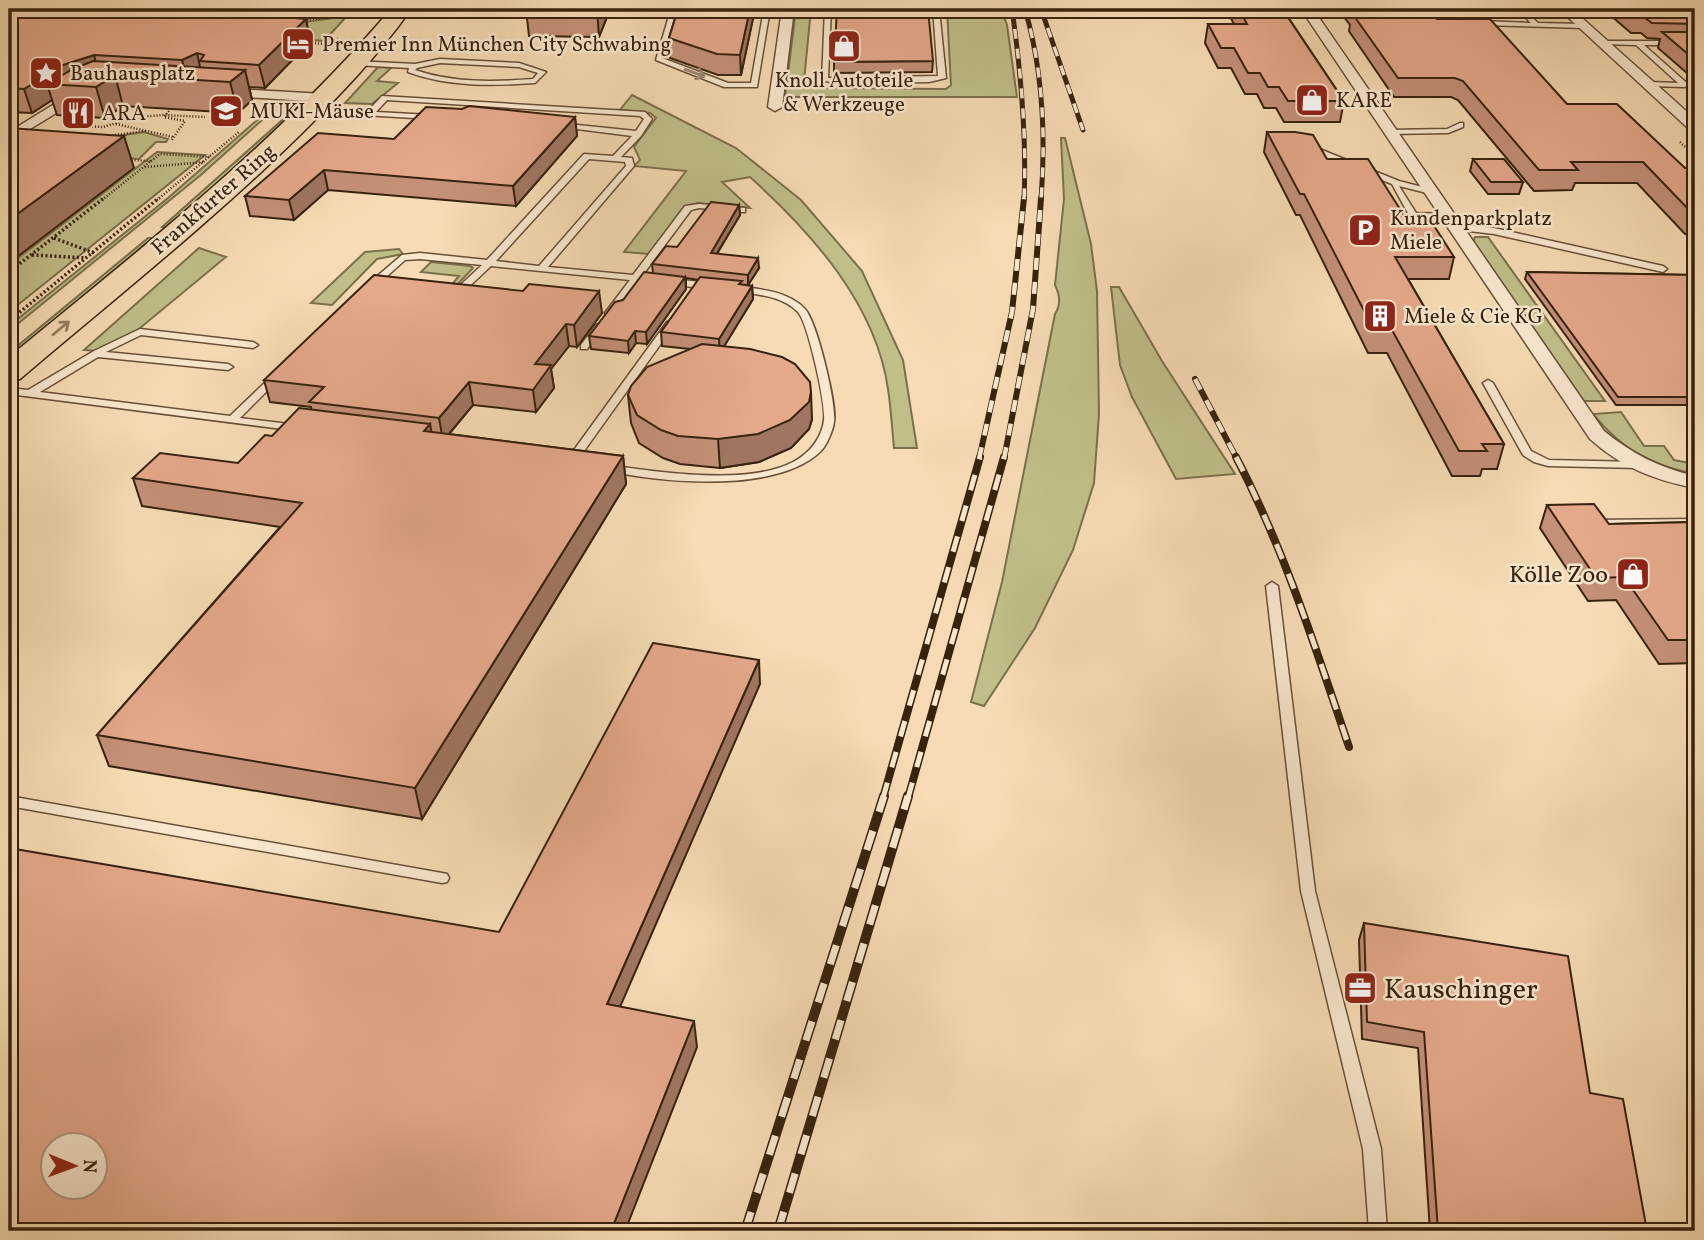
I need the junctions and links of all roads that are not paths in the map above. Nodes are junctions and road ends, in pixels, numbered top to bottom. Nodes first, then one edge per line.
1 (401, 9) edge
2 (674, 9) edge
3 (767, 9) edge
4 (788, 9) edge
5 (828, 9) edge
6 (936, 9) edge
7 (1307, 9) edge
8 (1467, 9) edge
9 (1520, 9) edge
10 (1565, 9) edge
11 (375, 11) edge
12 (1537, 25) junction
13 (1584, 26) junction
14 (1602, 43) junction
15 (1639, 43) junction
16 (1695, 43) edge
17 (355, 63) junction
18 (415, 66) junction
19 (1649, 85) junction
20 (1685, 85) junction
21 (96, 86) edge
22 (201, 91) edge
23 (1695, 93) edge
24 (311, 102) junction
25 (775, 107) dead end
26 (369, 114) junction
27 (438, 118) edge
28 (549, 124) edge
29 (1460, 125) dead end
30 (1695, 127) edge
31 (1390, 132) junction
32 (638, 134) junction
33 (9, 138) edge
34 (1298, 146) edge
35 (615, 159) junction
36 (1396, 183) junction
37 (1431, 192) junction
38 (742, 210) edge
39 (1451, 222) junction
40 (489, 263) junction
41 (542, 268) junction
42 (1663, 269) dead end
43 (636, 278) junction
44 (698, 284) junction
45 (369, 288) junction
46 (381, 289) edge
47 (441, 296) edge
48 (690, 296) edge
49 (359, 297) edge
50 (674, 318) edge
51 (9, 342) edge
52 (253, 345) dead end
53 (584, 347) dead end
54 (96, 354) junction
55 (228, 368) dead end
56 (9, 372) edge
57 (281, 373) edge
58 (1488, 383) dead end
59 (9, 391) edge
60 (29, 394) junction
61 (232, 420) junction
62 (313, 430) edge
63 (557, 461) edge
64 (570, 463) junction
65 (1639, 464) junction
66 (583, 465) edge
67 (597, 466) edge
68 (1695, 482) edge
69 (1695, 522) edge
70 (1593, 523) edge
71 (1272, 586) dead end
72 (9, 801) edge
73 (442, 878) dead end
74 (1378, 1231) edge

1 - 17 main road, Frankfurter Ring
2 -> 3 lane
4 - 25 street
5 - 6 lane
7 - 31 street
8 - 12 lane
9 - 12 lane
10 - 13 street
11 - 24 main road, Frankfurter Ring
12 - 13 lane
13 - 14 street
14 - 15 lane
14 - 19 street
15 - 16 lane
15 - 20 lane
17 - 18 lane
17 - 24 main road, Frankfurter Ring
18 - 18 lane
19 - 20 lane
19 - 30 street
20 - 23 lane
21 - 33 street
22 - 24 street
24 - 26 lane
24 - 51 main road, Frankfurter Ring
56 -> 24 main road, Frankfurter Ring
26 - 27 lane
26 - 32 lane
28 - 32 lane
29 - 31 lane
31 - 37 street
32 - 35 lane
34 - 36 lane
35 - 40 lane
35 - 41 lane
36 - 37 lane
36 - 39 lane
37 - 39 street
38 - 43 lane
39 - 42 lane
39 - 65 street
40 - 41 lane
40 - 45 lane
40 - 47 lane
41 - 43 lane
43 - 44 lane
43 - 53 lane
44 - 48 lane
44 - 67 lane
45 - 46 lane
45 - 49 lane
50 - 64 lane
52 - 54 lane
54 - 55 lane
54 - 60 lane
57 - 61 lane
58 - 65 lane
59 - 60 lane
60 - 61 lane
61 - 62 lane
63 - 64 lane
64 - 66 lane
65 - 68 street
69 - 70 lane
71 - 74 lane
72 - 73 lane

